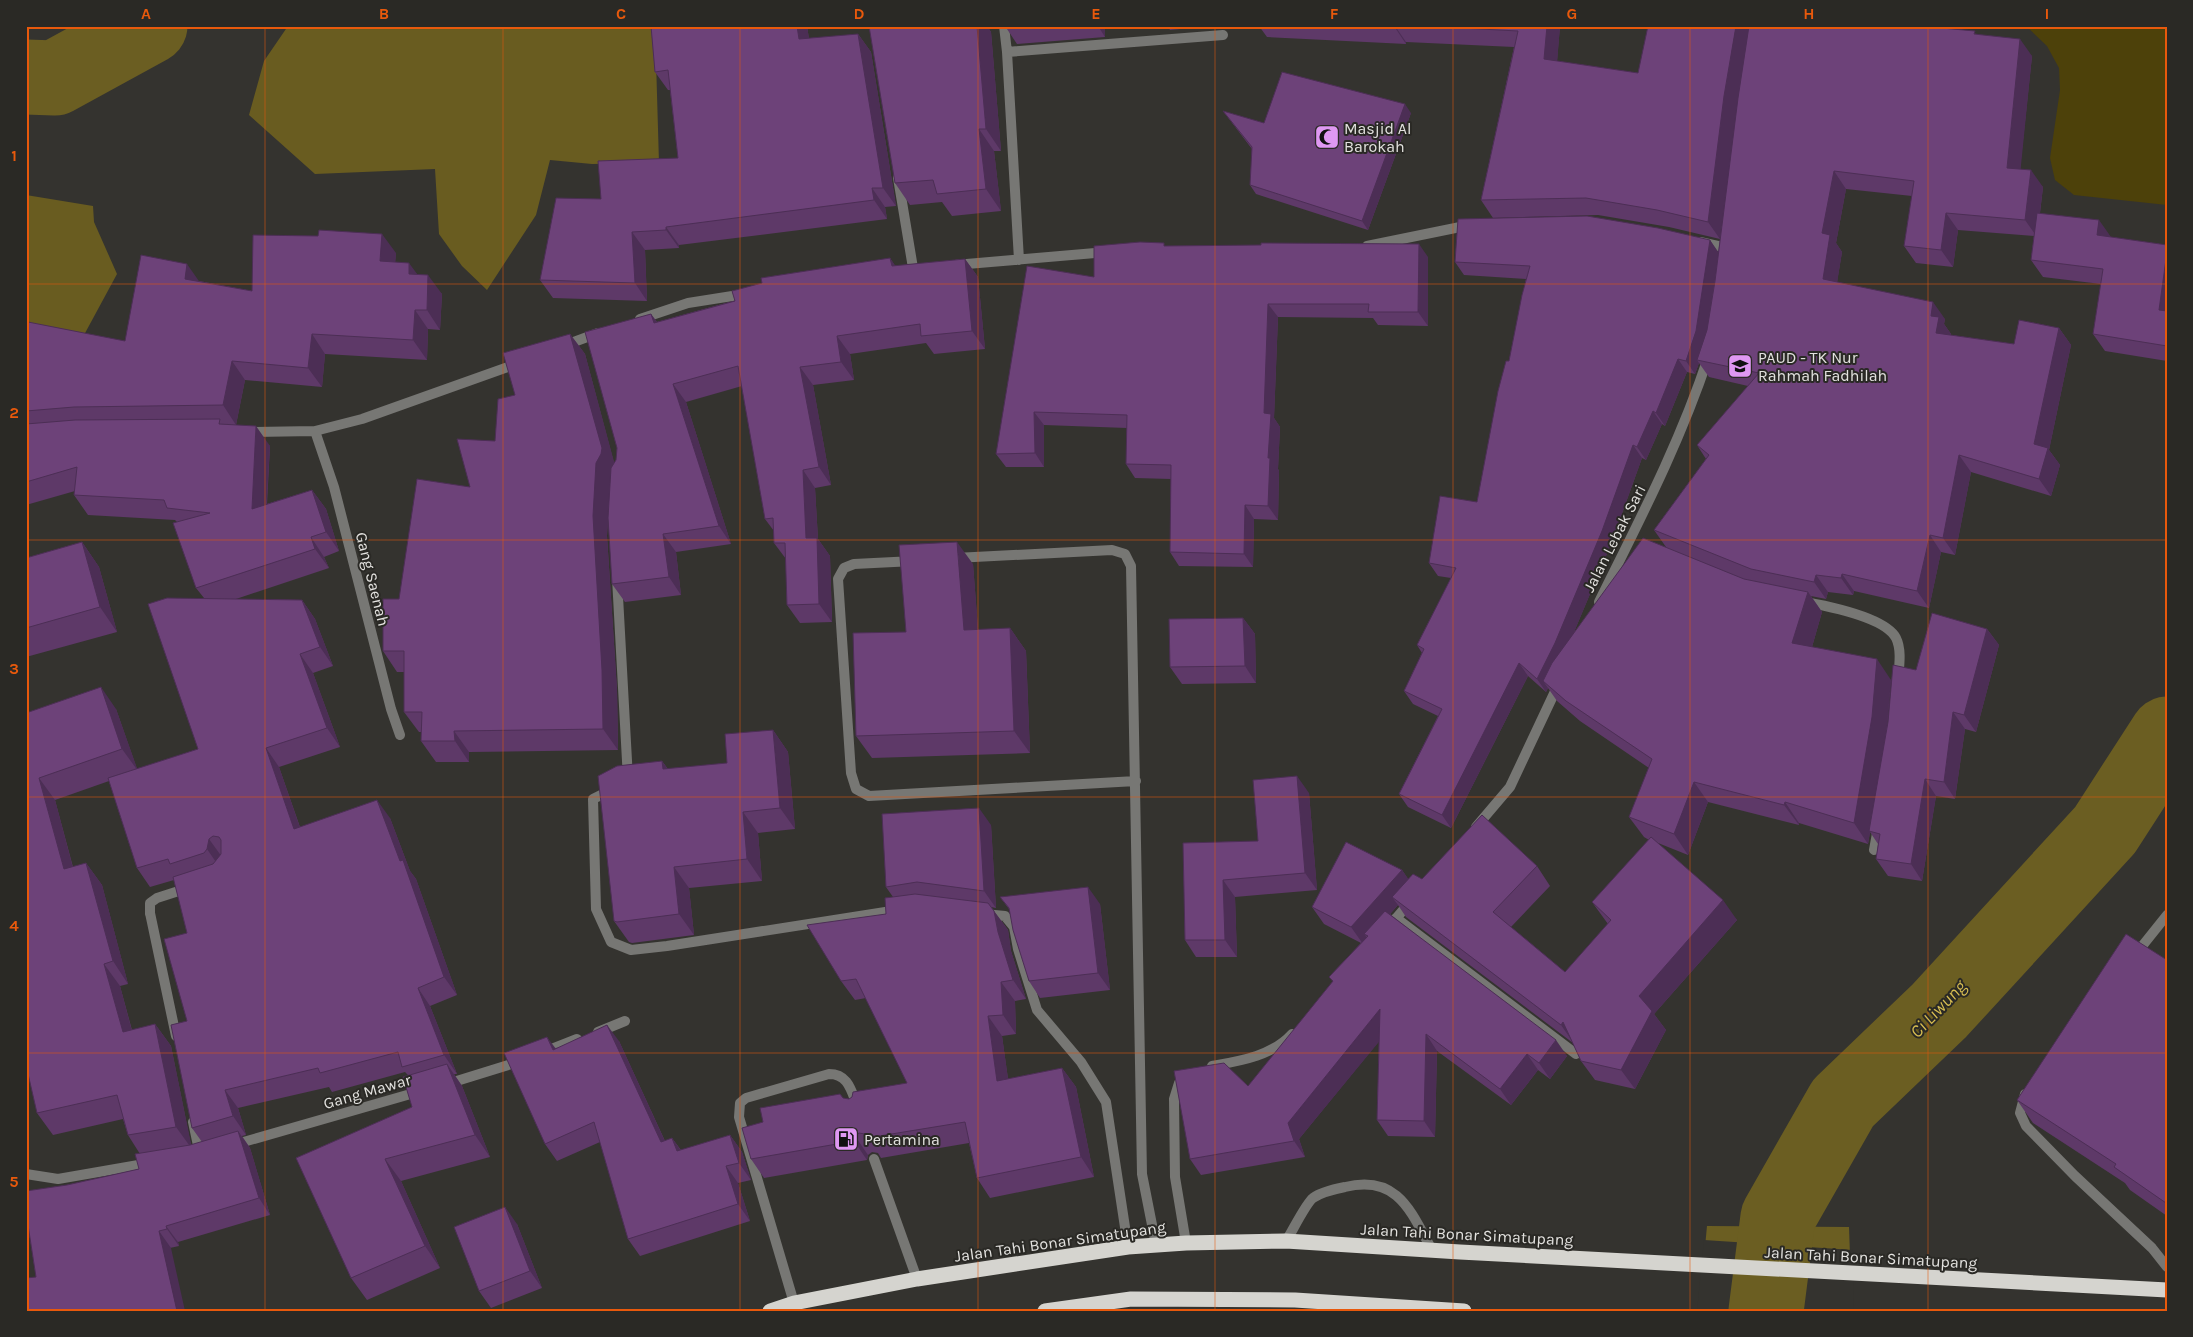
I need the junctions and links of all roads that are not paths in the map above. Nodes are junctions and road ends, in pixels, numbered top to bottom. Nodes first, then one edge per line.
1 (1004, 26) edge
2 (1223, 35) dead end
3 (1007, 52) junction
4 (897, 171) edge
5 (1485, 225) edge
6 (1693, 240) edge
7 (1354, 248) edge
8 (1727, 248) edge
9 (1117, 251) edge
10 (1020, 260) junction
11 (942, 266) edge
12 (912, 268) edge
13 (756, 292) edge
14 (633, 321) edge
15 (605, 331) edge
16 (1712, 346) edge
17 (553, 350) edge
18 (528, 360) edge
19 (315, 431) junction
20 (239, 432) edge
21 (943, 559) edge
22 (923, 560) edge
23 (616, 565) edge
24 (1796, 600) edge
25 (1595, 609) edge
26 (1565, 669) edge
27 (1898, 688) edge
28 (400, 735) dead end
29 (1136, 781) junction
30 (1879, 822) edge
31 (1467, 837) edge
32 (1874, 850) edge
33 (202, 883) edge
34 (1420, 892) edge
35 (909, 909) edge
36 (976, 912) edge
37 (2167, 915) edge
38 (1396, 918) junction
39 (1376, 940) edge
40 (2131, 960) edge
41 (625, 1021) dead end
42 (1297, 1028) edge
43 (178, 1048) edge
44 (1576, 1054) edge
45 (2030, 1088) edge
46 (860, 1112) edge
47 (192, 1116) edge
48 (874, 1159) edge
49 (162, 1161) edge
50 (26, 1174) edge
51 (1286, 1241) junction
52 (1186, 1243) junction
53 (1156, 1245) junction
54 (1128, 1247) junction
55 (1432, 1250) junction
56 (2167, 1267) edge
57 (917, 1278) junction
58 (2167, 1290) edge
59 (794, 1303) junction
60 (1390, 1308) edge
61 (770, 1311) edge
62 (1045, 1311) edge
63 (1464, 1311) edge

1 - 3 street
2 - 3 street
3 - 10 street
4 - 12 street
5 - 7 street
6 - 8 street
9 - 10 street
10 - 11 street
13 - 14 street
15 - 17 street
16 - 25 street, Jalan Lebak Sari
18 - 19 street
19 - 20 street
19 - 28 street, Gang Saenah
21 - 29 street
22 - 29 street
23 - 35 street
24 - 27 street
26 - 31 street
29 - 53 street
30 - 32 street
33 - 43 street
34 - 38 street
36 - 54 street
37 - 40 street
38 - 39 street
38 - 44 street
41 - 47 street, Gang Mawar
42 - 52 street
45 - 56 street
46 - 59 street
48 - 57 street
49 - 50 street
51 - 52 highway, Jalan Tahi Bonar Simatupang
51 - 55 highway, Jalan Tahi Bonar Simatupang
51 - 55 street
52 - 53 highway, Jalan Tahi Bonar Simatupang
53 - 54 highway, Jalan Tahi Bonar Simatupang
54 - 57 highway, Jalan Tahi Bonar Simatupang
55 - 58 highway, Jalan Tahi Bonar Simatupang
57 - 59 highway, Jalan Tahi Bonar Simatupang
59 - 61 highway, Jalan Tahi Bonar Simatupang
60 - 62 highway
60 - 63 highway

